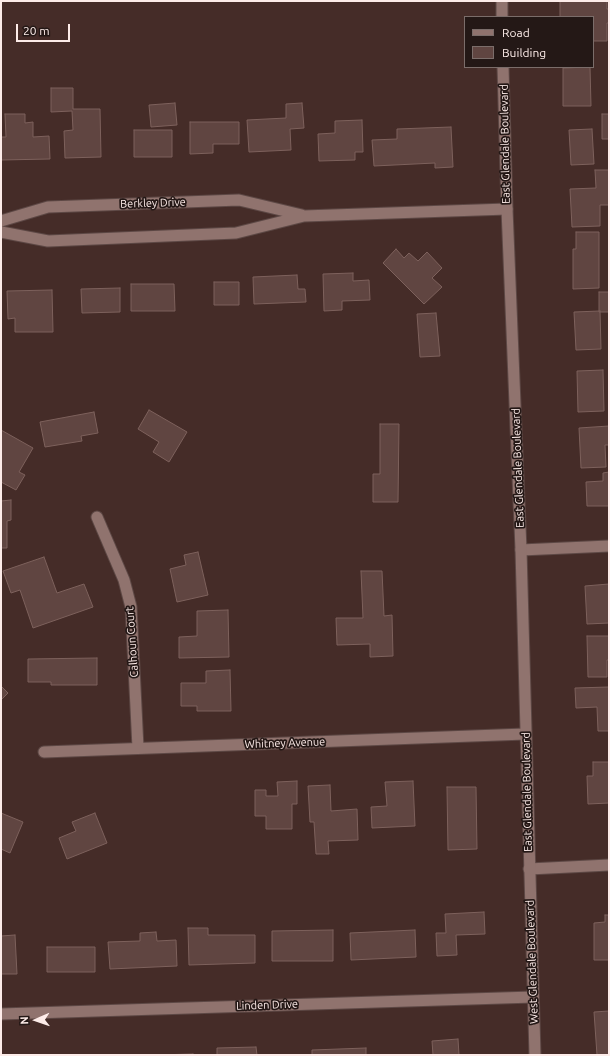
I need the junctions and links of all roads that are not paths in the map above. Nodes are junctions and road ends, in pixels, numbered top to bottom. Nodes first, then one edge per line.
1 (502, 1) edge
2 (502, 16) edge
3 (503, 68) edge
4 (507, 209) junction
5 (304, 216) junction
6 (1, 221) edge
7 (1, 232) edge
8 (97, 517) dead end
9 (609, 546) edge
10 (521, 550) junction
11 (525, 734) junction
12 (138, 748) junction
13 (44, 752) dead end
14 (609, 866) edge
15 (529, 869) junction
16 (533, 997) junction
17 (1, 1014) edge
18 (535, 1055) edge

1 - 2 street
3 - 4 street, East Glendale Boulevard
4 - 5 street, Berkley Drive
4 - 10 street, East Glendale Boulevard
5 - 6 street, Berkley Drive
5 - 7 street, Berkley Drive
8 - 12 street, Calhoun Court
9 - 10 street
10 - 11 street, East Glendale Boulevard
11 - 12 street, Whitney Avenue
11 - 15 street, East Glendale Boulevard
12 - 13 street, Whitney Avenue
14 - 15 street
15 - 16 street, West Glendale Boulevard
16 - 17 street, Linden Drive
16 - 18 street, West Glendale Boulevard

